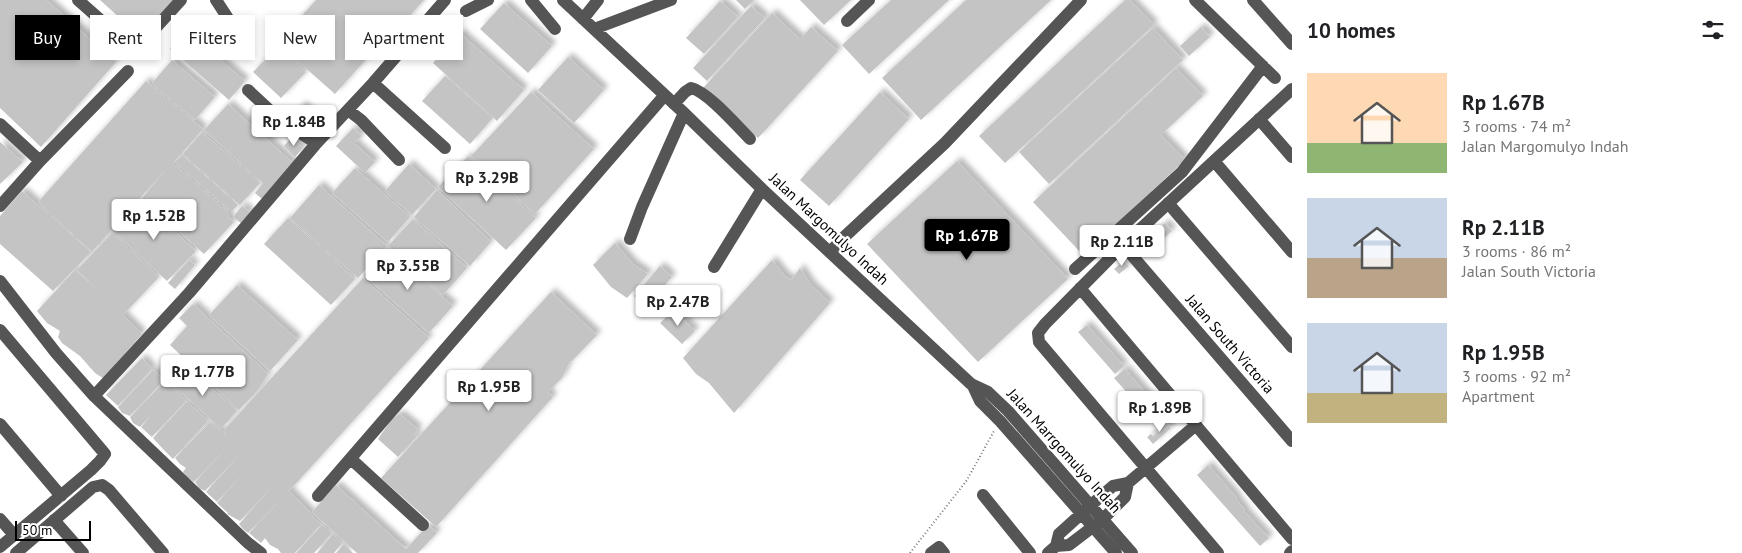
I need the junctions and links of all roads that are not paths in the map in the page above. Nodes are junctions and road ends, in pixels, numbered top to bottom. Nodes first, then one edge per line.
1 (78, 0) edge
2 (182, 0) edge
3 (216, 0) edge
4 (445, 0) edge
5 (488, 0) edge
6 (531, 0) edge
7 (563, 0) edge
8 (598, 0) edge
9 (671, 0) edge
10 (869, 0) edge
11 (1081, 0) edge
12 (1196, 0) edge
13 (1252, 0) edge
14 (466, 11) dead end
15 (95, 15) edge
16 (226, 15) edge
17 (583, 19) junction
18 (847, 21) dead end
19 (161, 22) edge
20 (555, 29) dead end
21 (594, 29) junction
22 (1292, 44) edge
23 (1263, 66) junction
24 (128, 70) dead end
25 (1275, 78) dead end
26 (373, 83) junction
27 (248, 90) dead end
28 (1292, 90) edge
29 (674, 104) junction
30 (348, 110) junction
31 (1259, 119) junction
32 (0, 124) edge
33 (750, 139) dead end
34 (315, 145) junction
35 (445, 148) dead end
36 (1292, 157) edge
37 (399, 160) dead end
38 (40, 161) junction
39 (1214, 161) junction
40 (762, 189) junction
41 (1168, 202) junction
42 (0, 206) edge
43 (630, 239) dead end
44 (1123, 245) junction
45 (830, 252) junction
46 (1292, 252) edge
47 (714, 268) dead end
48 (1075, 269) dead end
49 (0, 281) edge
50 (1080, 288) junction
51 (0, 330) edge
52 (1292, 347) edge
53 (973, 386) junction
54 (94, 396) junction
55 (0, 424) edge
56 (1196, 426) junction
57 (1292, 442) edge
58 (351, 459) junction
59 (1146, 468) junction
60 (91, 470) junction
61 (1128, 483) junction
62 (102, 485) junction
63 (982, 495) dead end
64 (61, 496) junction
65 (318, 496) dead end
66 (1086, 509) junction
67 (0, 519) edge
68 (54, 520) junction
69 (1098, 523) junction
70 (423, 525) dead end
71 (14, 535) junction
72 (1292, 539) edge
73 (0, 547) edge
74 (1052, 549) edge
75 (16, 553) edge
76 (82, 553) edge
77 (163, 553) edge
78 (261, 553) edge
79 (931, 553) edge
80 (944, 553) edge
81 (1030, 553) edge
82 (1116, 553) edge
83 (1132, 553) edge
84 (1218, 553) edge

1 - 15 street
2 - 19 street
3 - 16 street
4 - 26 street
5 - 14 street
6 - 20 street
7 - 17 street, Jalan Margomulyo Indah
8 - 17 street
9 - 21 street
10 - 18 street
11 - 45 street
12 - 23 street
13 - 22 street
17 - 21 street, Jalan Margomulyo Indah
21 - 29 street, Jalan Margomulyo Indah
23 - 25 street
23 - 48 street
24 - 38 street
26 - 30 street
26 - 35 street
27 - 34 street
28 - 31 street
29 - 33 street
29 - 40 street, Jalan Margomulyo Indah
29 - 43 street
29 - 58 street
30 - 34 street
30 - 37 street
31 - 36 street
31 - 39 street
32 - 38 street
34 - 54 street
38 - 42 street
39 - 41 street
39 - 46 street
40 - 45 street, Jalan Margomulyo Indah
40 - 47 street
41 - 44 street
41 - 52 street
44 - 50 street
44 - 57 street, Jalan South Victoria
45 - 53 street, Jalan Margomulyo Indah
49 - 54 street
50 - 56 street
50 - 59 street
51 - 60 street
53 - 66 street, Jalan Marrgomulyo Indah
53 - 66 street, Jalan Marrgomulyo Indah
54 - 78 street
55 - 64 street
56 - 59 street
56 - 72 street
58 - 65 street
58 - 70 street
59 - 61 street
59 - 84 street
60 - 62 street
60 - 64 street
61 - 66 street
61 - 69 street
62 - 68 street
62 - 77 street
63 - 81 street
64 - 71 street
66 - 69 street, Jalan Marrgomulyo Indah
66 - 74 street
67 - 71 street
68 - 75 street
68 - 76 street
69 - 74 street
69 - 82 street, Jalan Marrgomulyo Indah
69 - 83 street, Jalan Marrgomulyo Indah
71 - 73 street
79 - 80 street

